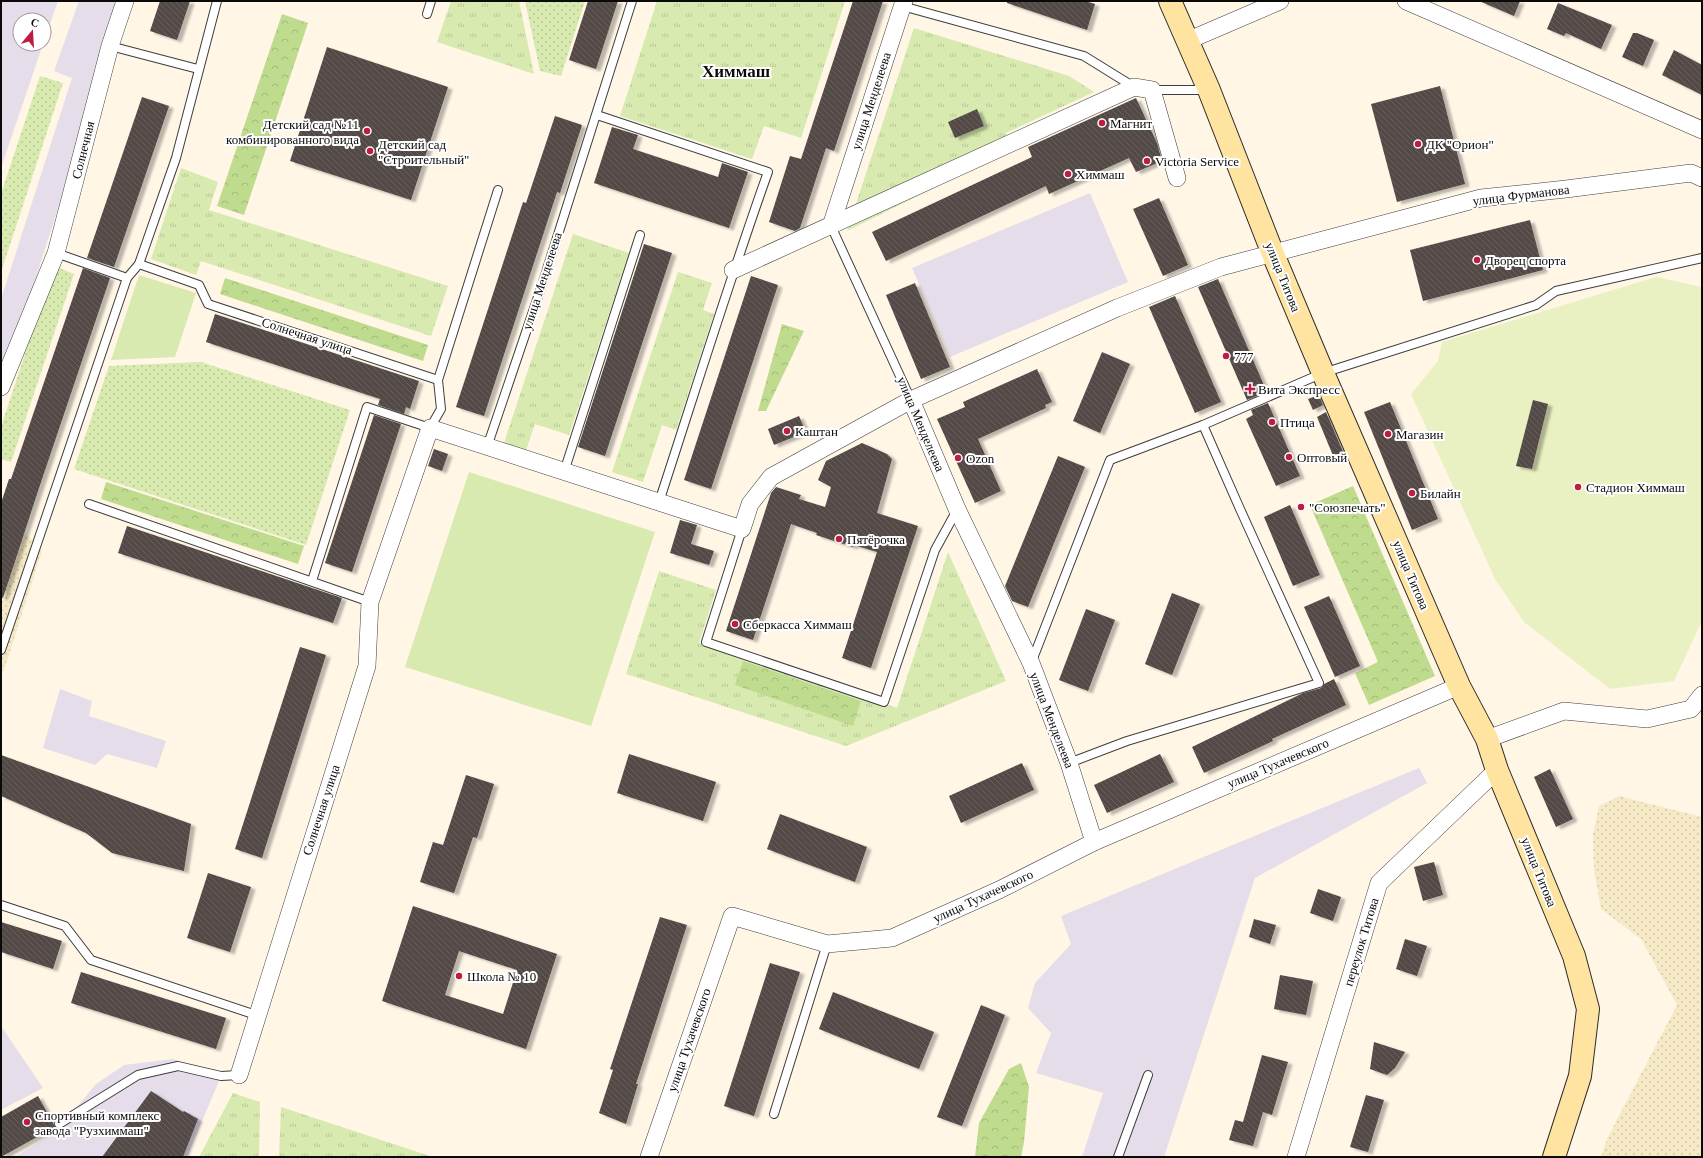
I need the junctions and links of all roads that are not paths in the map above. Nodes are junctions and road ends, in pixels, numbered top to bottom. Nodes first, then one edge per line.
1 (125, 1) edge
2 (217, 1) edge
3 (431, 1) edge
4 (632, 1) edge
5 (1170, 1) edge
6 (1280, 1) edge
7 (1406, 1) edge
8 (903, 3) edge
9 (427, 14) dead end
10 (1188, 41) junction
11 (110, 46) junction
12 (198, 69) junction
13 (1134, 87) junction
14 (1152, 90) junction
15 (1209, 90) junction
16 (597, 115) junction
17 (1702, 130) edge
18 (1177, 178) dead end
19 (1702, 178) edge
20 (498, 190) dead end
21 (832, 226) junction
22 (640, 235) dead end
23 (56, 253) junction
24 (1273, 254) junction
25 (1702, 258) edge
26 (140, 264) junction
27 (733, 270) junction
28 (127, 278) junction
29 (1323, 373) junction
30 (438, 380) junction
31 (1, 387) edge
32 (911, 400) junction
33 (1204, 425) junction
34 (430, 428) junction
35 (487, 447) junction
36 (564, 472) junction
37 (659, 502) junction
38 (89, 504) dead end
39 (957, 510) junction
40 (742, 529) junction
41 (312, 581) junction
42 (370, 602) junction
43 (1, 650) edge
44 (1031, 663) junction
45 (1458, 686) junction
46 (1702, 695) edge
47 (1487, 739) junction
48 (1069, 763) junction
49 (1497, 770) junction
50 (1094, 842) junction
51 (1, 905) edge
52 (827, 944) junction
53 (256, 1015) junction
54 (238, 1075) joint
55 (1148, 1075) dead end
56 (774, 1114) dead end
57 (59, 1124) dead end
58 (649, 1157) edge
59 (1118, 1157) edge
60 (1296, 1157) edge
61 (1554, 1157) edge

1 - 11 street, Солнечная
2 - 12 lane
3 - 9 lane
4 - 16 lane, улица Менделеева
5 - 10 street, улица Титова
6 - 10 street
7 - 17 street
8 - 13 lane
8 - 21 street, улица Менделеева
10 - 15 street, улица Титова
11 - 12 lane
11 - 23 street, Солнечная
12 - 26 lane
13 - 14 street
13 - 21 street
14 - 15 lane
14 - 18 street
15 - 24 street, улица Титова
16 - 27 lane
16 - 35 lane, улица Менделеева
19 - 24 street, улица Фурманова
20 - 30 lane
21 - 27 street
21 - 32 lane, улица Менделеева
22 - 36 lane
23 - 28 lane
23 - 31 street, Солнечная
24 - 29 street, улица Титова
24 - 32 street, улица Фурманова
25 - 29 lane
26 - 28 lane
26 - 30 lane, Солнечная улица
27 - 37 lane
28 - 43 lane
29 - 33 lane
29 - 45 street, улица Титова
30 - 34 lane, Солнечная улица
32 - 39 street, улица Менделеева
32 - 40 street, улица Фурманова
33 - 44 lane
33 - 48 lane
34 - 35 street
34 - 41 lane
34 - 42 street, Солнечная улица
35 - 36 street
36 - 37 street
37 - 40 street
38 - 41 lane
39 - 40 lane
39 - 44 street, улица Менделеева
41 - 42 lane
42 - 53 street, Солнечная улица
44 - 48 street, улица Менделеева
45 - 47 street, улица Титова
45 - 50 street, улица Тухачевского
46 - 47 street
47 - 49 street, улица Титова
48 - 50 street, улица Менделеева
49 - 60 street, переулок Титова
49 - 61 street, улица Титова
50 - 52 street, улица Тухачевского
51 - 53 lane
52 - 56 lane
52 - 58 street, улица Тухачевского
53 - 54 street, Солнечная улица
54 - 57 lane
55 - 59 lane

